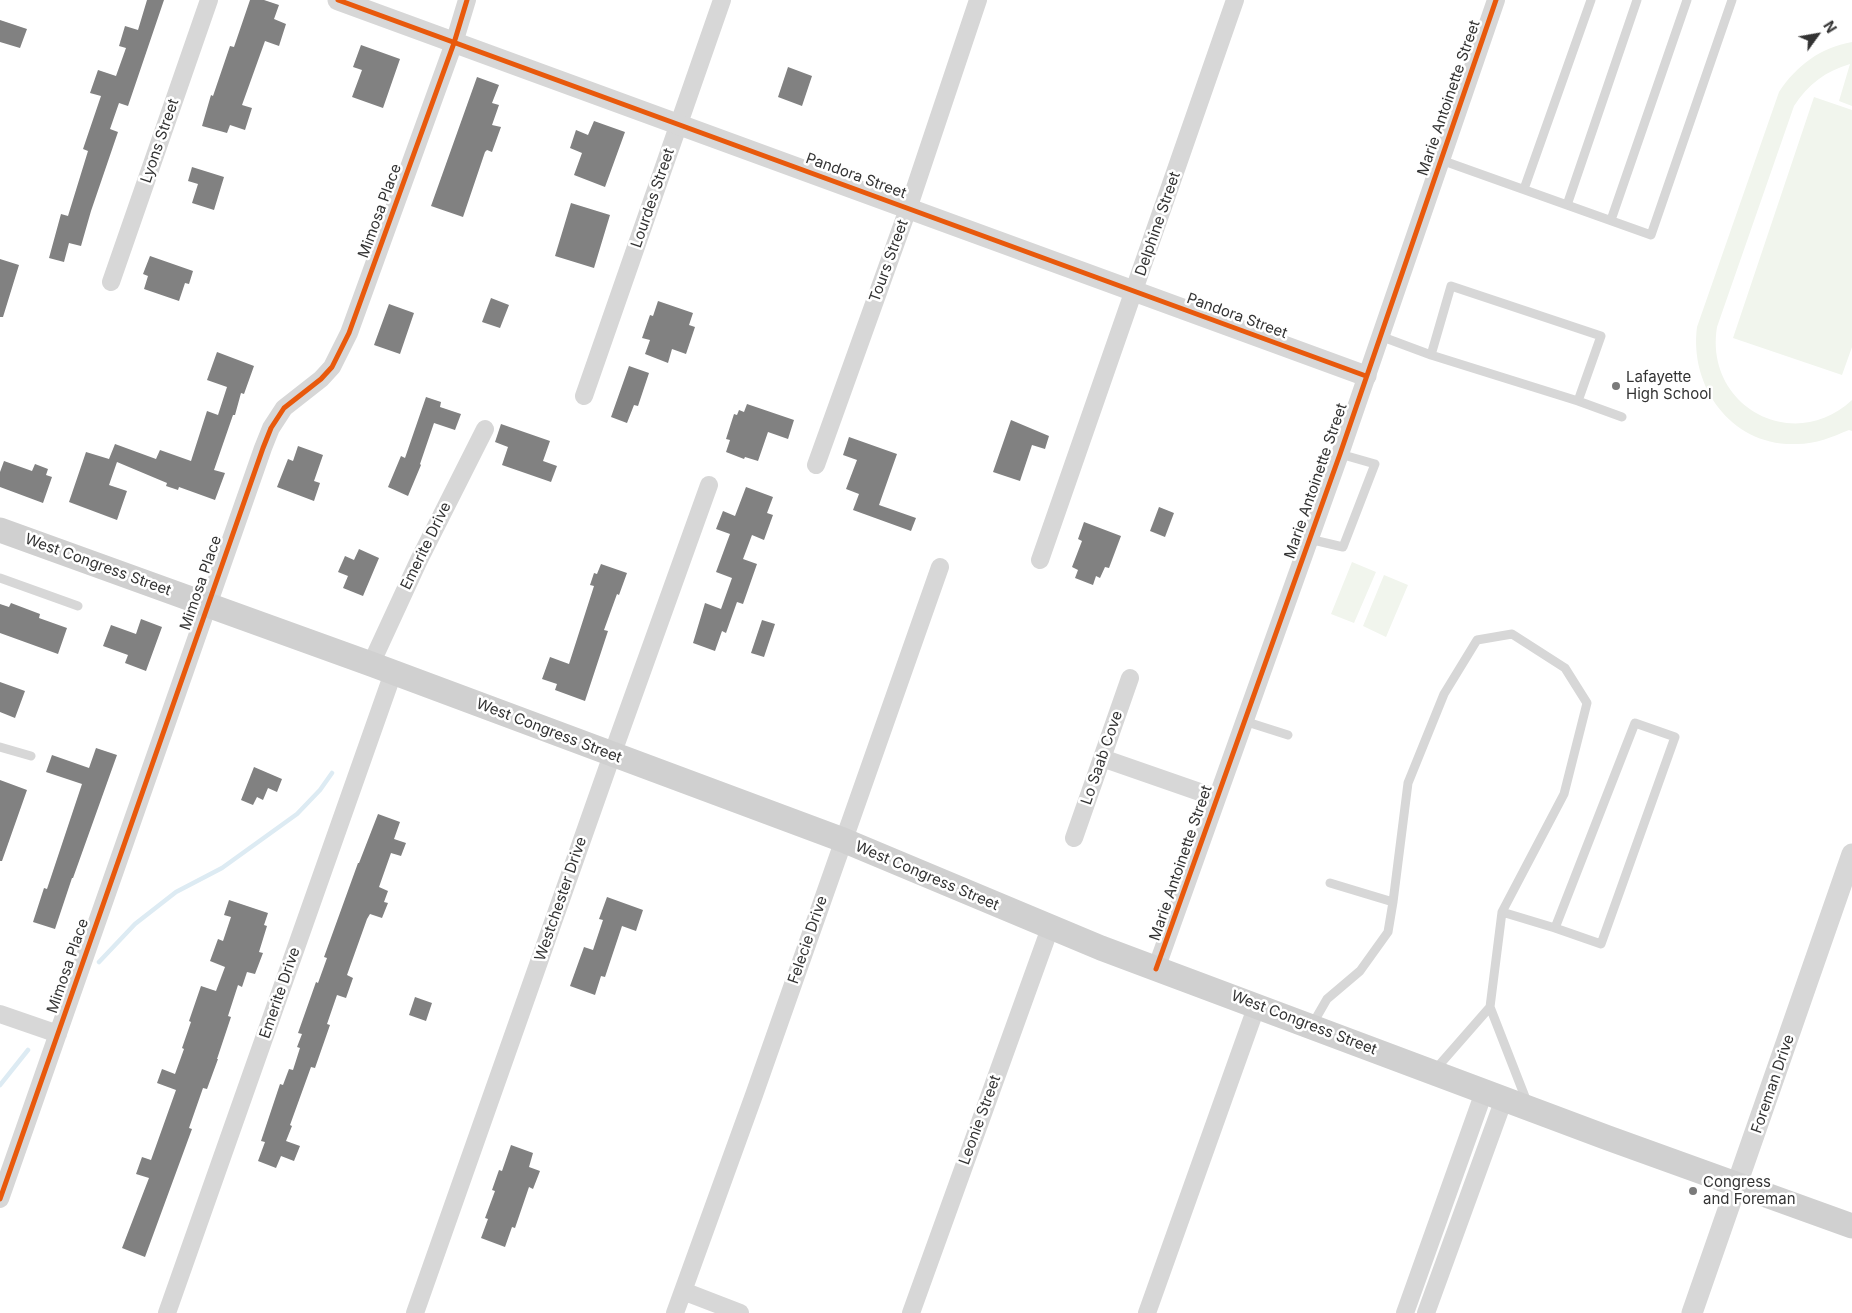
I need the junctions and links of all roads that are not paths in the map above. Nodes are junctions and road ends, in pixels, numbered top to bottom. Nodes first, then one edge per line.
1 (209, 0) edge
2 (338, 0) edge
3 (467, 0) edge
4 (722, 0) edge
5 (978, 0) edge
6 (1235, 0) edge
7 (1496, 0) edge
8 (1591, 0) edge
9 (1637, 0) edge
10 (1687, 0) edge
11 (1732, 0) edge
12 (454, 43) junction
13 (679, 124) junction
14 (1441, 160) junction
15 (1524, 189) junction
16 (1567, 205) junction
17 (908, 208) junction
18 (1611, 220) junction
19 (111, 282) dead end
20 (1134, 292) junction
21 (1380, 336) junction
22 (1431, 355) junction
23 (1366, 376) junction
24 (584, 396) dead end
25 (1578, 401) junction
26 (1622, 416) dead end
27 (485, 430) dead end
28 (1340, 454) junction
29 (816, 465) dead end
30 (709, 485) dead end
31 (0, 530) edge
32 (1309, 539) junction
33 (1040, 560) dead end
34 (940, 568) dead end
35 (0, 578) edge
36 (207, 604) junction
37 (78, 606) dead end
38 (382, 669) junction
39 (1130, 678) dead end
40 (1244, 720) junction
41 (1288, 735) dead end
42 (0, 747) edge
43 (612, 755) junction
44 (31, 756) dead end
45 (1102, 758) junction
46 (1217, 798) junction
47 (1074, 838) dead end
48 (843, 840) junction
49 (1852, 854) edge
50 (1330, 883) dead end
51 (1393, 902) junction
52 (1502, 912) junction
53 (1050, 928) junction
54 (1555, 928) junction
55 (1156, 969) junction
56 (1257, 1005) junction
57 (1490, 1007) junction
58 (0, 1014) edge
59 (1312, 1026) junction
60 (58, 1034) junction
61 (1433, 1072) junction
62 (1494, 1095) junction
63 (1529, 1108) junction
64 (1738, 1185) junction
65 (0, 1199) edge
66 (1440, 1213) junction
67 (1459, 1220) junction
68 (1852, 1226) edge
69 (1424, 1260) junction
70 (1442, 1267) junction
71 (683, 1291) junction
72 (167, 1313) edge
73 (415, 1313) edge
74 (675, 1313) edge
75 (740, 1313) edge
76 (911, 1313) edge
77 (1147, 1313) edge
78 (1405, 1313) edge
79 (1426, 1313) edge
80 (1692, 1313) edge

1 - 19 street, Lyons Street
2 - 12 street, Pandora Street
3 - 12 street, Mimosa Place
4 - 13 street, Lourdes Street
5 - 17 street, Tours Street
6 - 20 street, Delphine Street
7 - 14 street, Marie Antoinette Street
8 - 15 lane
9 - 16 lane
10 - 18 lane
11 - 18 lane
12 - 13 street, Pandora Street
12 - 36 street, Mimosa Place
13 - 17 street, Pandora Street
13 - 24 street, Lourdes Street
14 - 15 lane
14 - 21 street, Marie Antoinette Street
15 - 16 lane
16 - 18 lane
17 - 20 street, Pandora Street
17 - 29 street, Tours Street
20 - 23 street, Pandora Street
20 - 33 street, Delphine Street
21 - 22 lane
21 - 23 street, Marie Antoinette Street
22 - 25 lane
22 - 25 lane
23 - 28 street, Marie Antoinette Street
25 - 26 lane
27 - 38 street, Emerite Drive
28 - 32 street, Marie Antoinette Street
28 - 32 lane
30 - 43 street, Westchester Drive
31 - 36 main road, West Congress Street
32 - 40 street, Marie Antoinette Street
34 - 48 street, Felecie Drive
35 - 37 lane
36 - 38 main road, West Congress Street
36 - 60 street, Mimosa Place
38 - 43 main road, West Congress Street
38 - 72 street, Emerite Drive
39 - 45 street, Lo Saab Cove
40 - 41 lane
40 - 46 street, Marie Antoinette Street
42 - 44 lane
43 - 48 main road, West Congress Street
43 - 73 street, Westchester Drive
45 - 46 street
45 - 47 street, Lo Saab Cove
46 - 55 street, Marie Antoinette Street
48 - 53 main road, West Congress Street
48 - 71 street, Felecie Drive
49 - 64 street, Foreman Drive
50 - 51 lane
51 - 52 lane
51 - 59 lane
52 - 54 lane
52 - 57 lane
53 - 55 main road, West Congress Street
53 - 76 street, Leonie Street
54 - 54 lane
55 - 56 main road, West Congress Street
56 - 59 main road, West Congress Street
56 - 77 street
57 - 61 lane
57 - 63 lane
58 - 60 street
59 - 61 main road, West Congress Street
60 - 65 street, Mimosa Place
61 - 62 main road, West Congress Street
62 - 63 main road, West Congress Street
62 - 66 street
62 - 67 street
63 - 64 main road, West Congress Street
64 - 68 main road, West Congress Street
64 - 80 street, Foreman Drive
66 - 67 street
66 - 69 street
67 - 70 street
69 - 70 street
69 - 78 street
70 - 79 street
71 - 74 street, Felecie Drive
71 - 75 street

